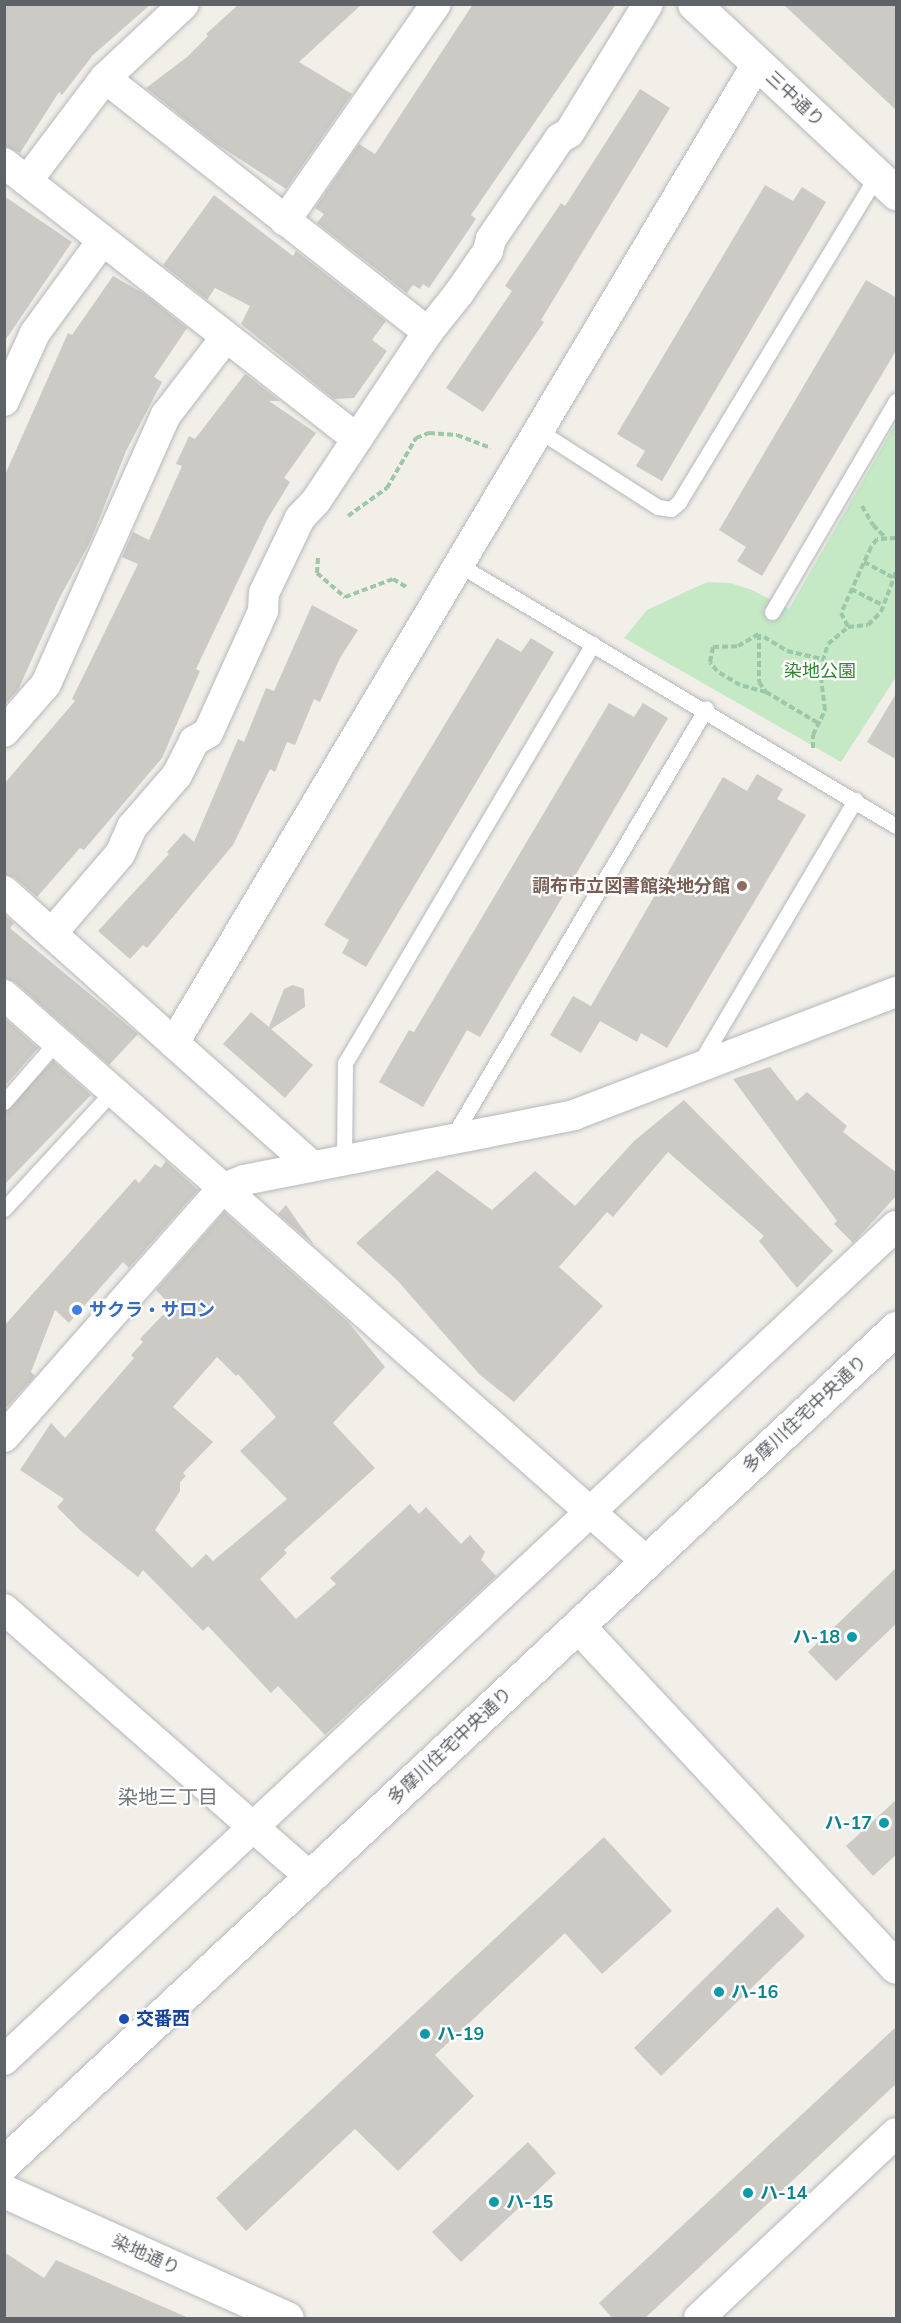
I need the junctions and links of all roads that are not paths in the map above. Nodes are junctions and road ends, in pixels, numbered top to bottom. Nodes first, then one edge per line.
1 (184, 4) edge
2 (436, 4) edge
3 (648, 4) edge
4 (694, 4) edge
5 (757, 64) junction
6 (105, 78) junction
7 (16, 172) edge
8 (887, 184) edge
9 (285, 221) junction
10 (102, 241) junction
11 (428, 332) junction
12 (226, 338) junction
13 (4, 401) edge
14 (897, 401) edge
15 (542, 432) junction
16 (357, 440) junction
17 (461, 566) junction
18 (772, 612) road end
19 (593, 644) junction
20 (706, 709) junction
21 (4, 732) edge
22 (855, 800) junction
23 (897, 826) edge
24 (4, 891) edge
25 (52, 933) junction
26 (897, 992) edge
27 (4, 995) edge
28 (57, 1041) junction
29 (174, 1043) junction
30 (696, 1069) junction
31 (112, 1092) junction
32 (4, 1102) edge
33 (450, 1141) junction
34 (344, 1159) junction
35 (312, 1166) junction
36 (222, 1189) junction
37 (4, 1209) edge
38 (897, 1226) edge
39 (891, 1342) edge
40 (4, 1437) edge
41 (589, 1511) junction
42 (647, 1562) junction
43 (4, 1609) edge
44 (578, 1626) junction
45 (252, 1825) junction
46 (310, 1877) junction
47 (897, 1967) edge
48 (4, 2060) edge
49 (897, 2133) edge
50 (4, 2163) edge
51 (4, 2191) edge
52 (287, 2319) edge
53 (699, 2319) edge

1 - 6 street
2 - 9 street
3 - 11 street
4 - 5 street, 三中通り
5 - 8 street, 三中通り
5 - 15 street
6 - 7 street
6 - 9 street
7 - 10 street
8 - 15 lane
9 - 11 street
10 - 12 street
10 - 13 street
11 - 16 street
12 - 16 street
12 - 21 street
14 - 18 lane
15 - 17 street
16 - 25 street
17 - 19 lane
17 - 29 street
19 - 20 lane
19 - 34 lane
20 - 22 lane
20 - 33 lane
22 - 23 lane
22 - 30 lane
24 - 25 street
25 - 29 street
26 - 30 street
27 - 28 street
28 - 31 street
28 - 32 lane
29 - 35 street
30 - 33 street
31 - 36 street
31 - 37 lane
33 - 34 street
34 - 35 street
35 - 36 street
36 - 40 street
36 - 41 street
38 - 41 street
39 - 42 street, 多摩川住宅中央通り
41 - 42 street
41 - 45 street
42 - 44 street, 多摩川住宅中央通り
43 - 45 street
44 - 46 street, 多摩川住宅中央通り
44 - 47 street
45 - 46 street
45 - 48 street
46 - 50 street, 多摩川住宅中央通り
49 - 53 street
51 - 52 street, 染地通り

